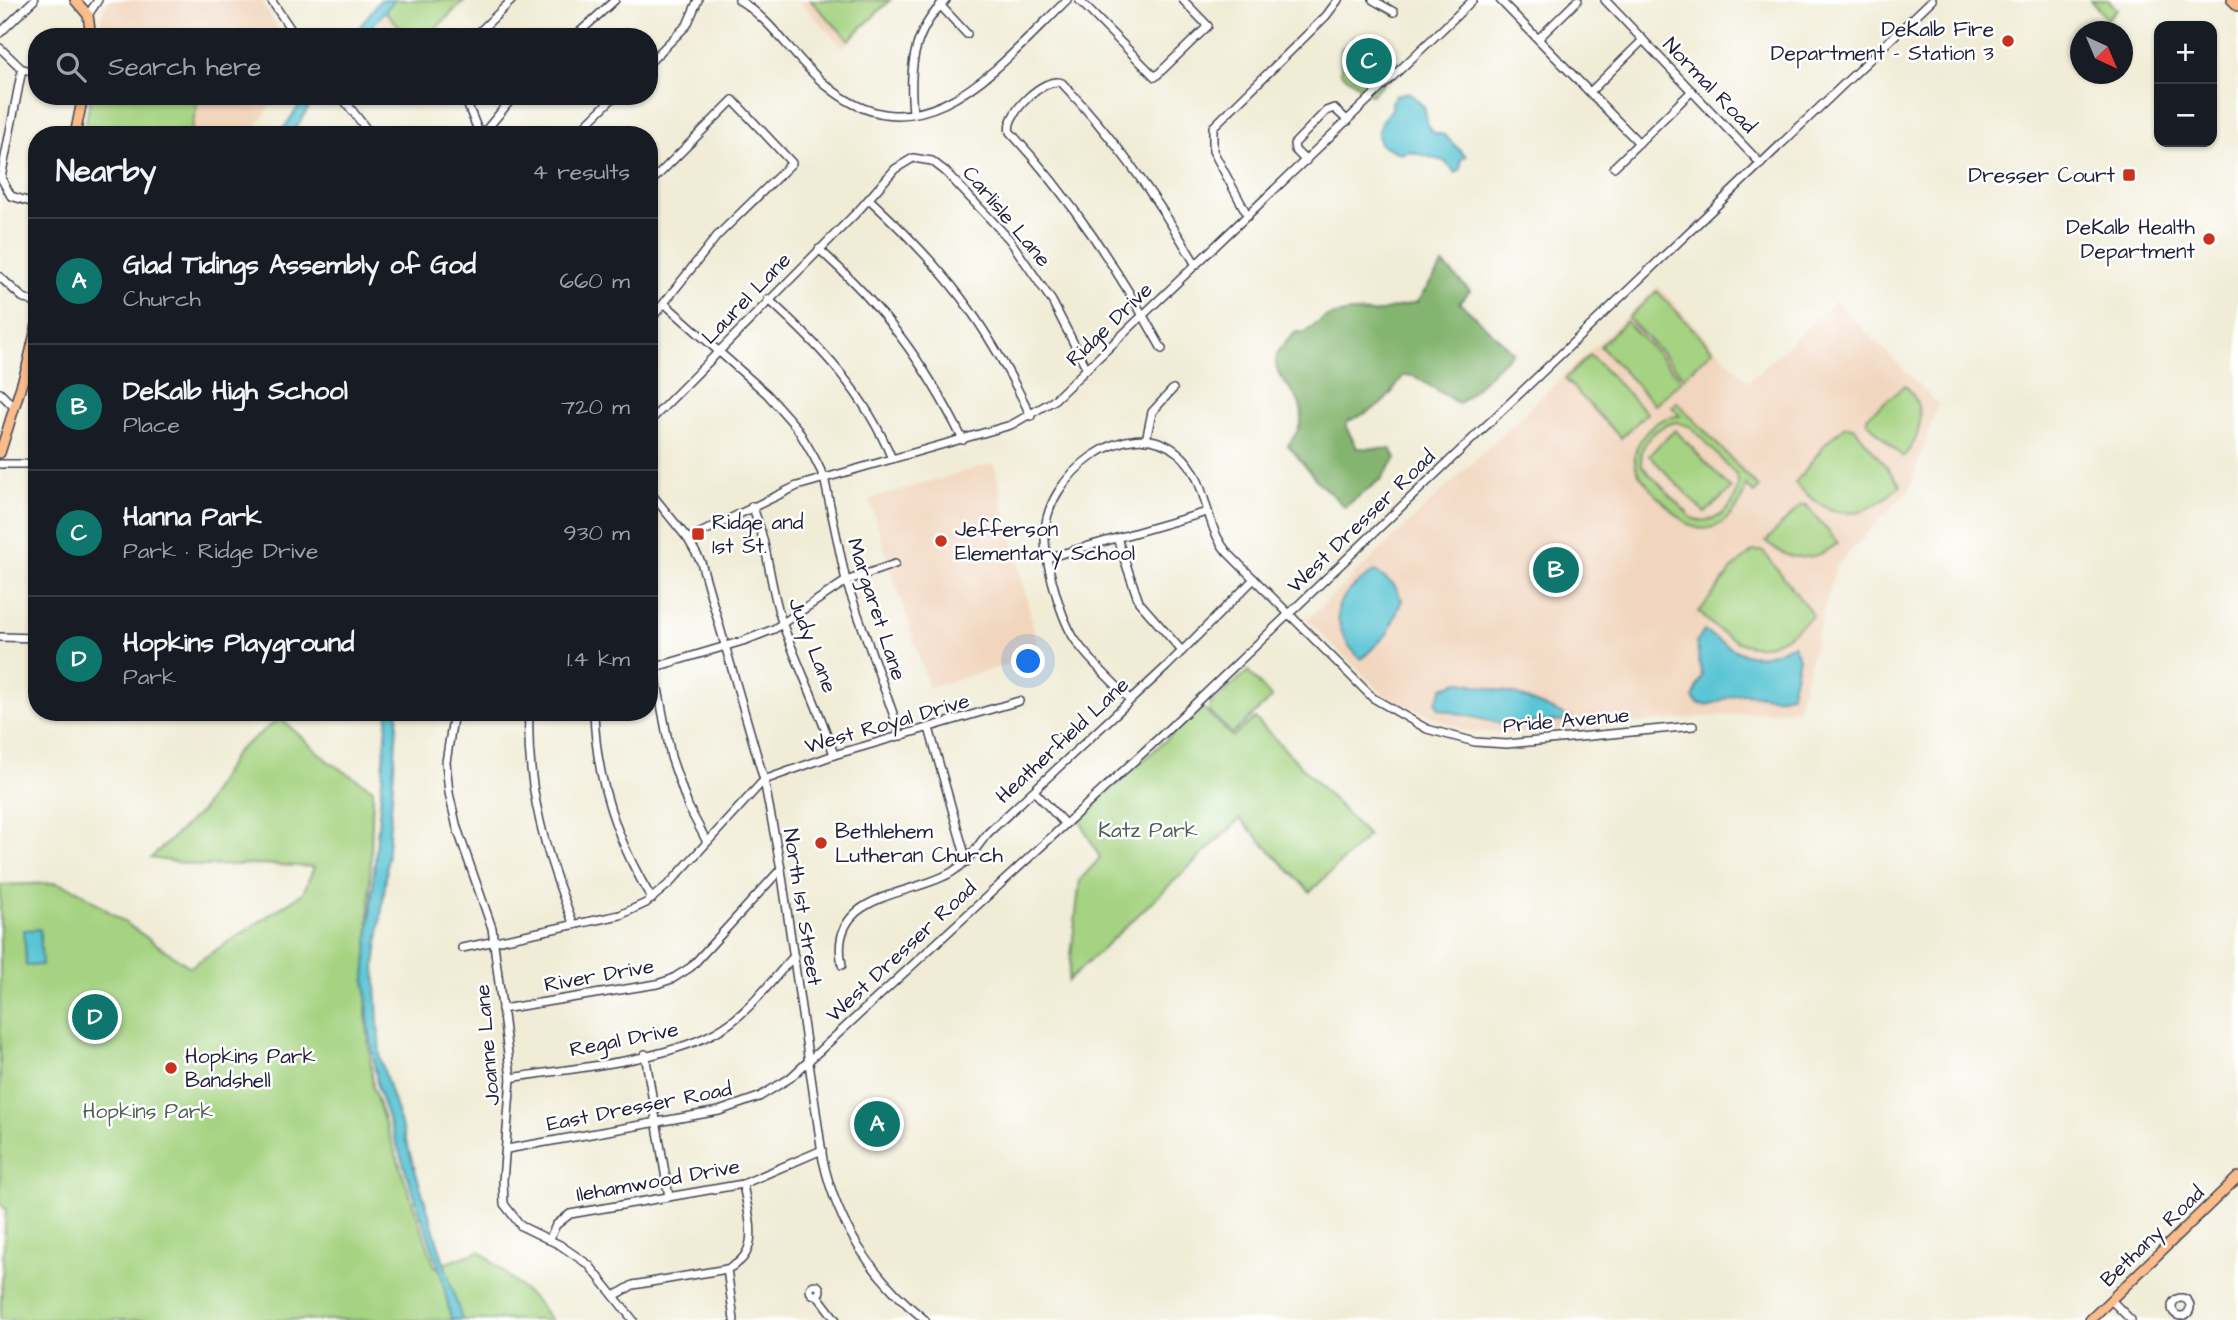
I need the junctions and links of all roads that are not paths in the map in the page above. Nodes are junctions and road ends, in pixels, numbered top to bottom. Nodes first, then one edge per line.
1 (34, 0) edge
2 (75, 0) edge
3 (98, 0) edge
4 (271, 0) edge
5 (512, 0) edge
6 (615, 0) edge
7 (698, 0) edge
8 (739, 0) edge
9 (1067, 0) edge
10 (1080, 0) edge
11 (1183, 0) edge
12 (1338, 0) edge
13 (1374, 0) edge
14 (1472, 0) edge
15 (1500, 0) edge
16 (1578, 0) edge
17 (1605, 0) edge
18 (1932, 0) edge
19 (2232, 0) edge
20 (943, 3) edge
21 (2238, 6) edge
22 (1394, 12) dead end
23 (88, 15) junction
24 (90, 28) edge
25 (290, 28) edge
26 (483, 28) edge
27 (584, 28) edge
28 (0, 33) edge
29 (967, 34) dead end
30 (1538, 39) junction
31 (1643, 40) junction
32 (0, 48) edge
33 (658, 54) edge
34 (22, 69) junction
35 (28, 70) edge
36 (1692, 91) junction
37 (1590, 92) junction
38 (81, 105) edge
39 (348, 105) edge
40 (468, 105) edge
41 (506, 105) edge
42 (606, 105) edge
43 (913, 113) junction
44 (1348, 121) junction
45 (77, 126) edge
46 (364, 126) edge
47 (477, 126) edge
48 (489, 126) edge
49 (584, 126) edge
50 (1639, 143) junction
51 (1306, 161) junction
52 (1761, 164) junction
53 (1614, 167) dead end
54 (658, 175) edge
55 (869, 199) junction
56 (28, 201) edge
57 (1248, 216) junction
58 (819, 249) junction
59 (1196, 265) junction
60 (0, 277) edge
61 (768, 299) junction
62 (28, 300) edge
63 (665, 304) junction
64 (658, 312) edge
65 (1143, 316) junction
66 (1162, 349) dead end
67 (720, 352) junction
68 (1087, 369) junction
69 (28, 378) edge
70 (1173, 389) dead end
71 (0, 393) edge
72 (15, 408) junction
73 (658, 413) edge
74 (1031, 416) junction
75 (963, 439) junction
76 (1146, 440) junction
77 (0, 453) edge
78 (892, 458) junction
79 (0, 464) edge
80 (28, 464) edge
81 (824, 477) junction
82 (658, 502) edge
83 (752, 506) junction
84 (1207, 512) junction
85 (1117, 538) junction
86 (688, 539) junction
87 (1047, 558) junction
88 (895, 564) dead end
89 (1254, 579) junction
90 (846, 581) junction
91 (1289, 614) junction
92 (783, 624) junction
93 (0, 638) edge
94 (28, 638) edge
95 (726, 646) junction
96 (1182, 651) junction
97 (658, 666) edge
98 (658, 693) edge
99 (1130, 700) junction
100 (1019, 701) dead end
101 (452, 721) edge
102 (529, 721) edge
103 (595, 721) edge
104 (1693, 726) dead end
105 (929, 728) junction
106 (901, 736) junction
107 (834, 755) junction
108 (765, 780) junction
109 (1034, 791) junction
110 (1065, 824) junction
111 (707, 842) junction
112 (967, 862) junction
113 (781, 869) junction
114 (652, 899) junction
115 (574, 925) junction
116 (494, 940) junction
117 (462, 948) dead end
118 (794, 956) junction
119 (842, 965) dead end
120 (502, 1009) junction
121 (645, 1054) junction
122 (808, 1062) junction
123 (511, 1078) junction
124 (655, 1121) junction
125 (507, 1149) junction
126 (822, 1150) junction
127 (2238, 1177) edge
128 (743, 1184) junction
129 (669, 1197) junction
130 (550, 1240) junction
131 (727, 1269) junction
132 (616, 1295) junction
133 (817, 1295) dead end
134 (2111, 1300) junction
135 (2174, 1313) dead end
136 (633, 1320) edge
137 (734, 1320) edge
138 (836, 1320) edge
139 (925, 1320) edge
140 (2090, 1320) edge
141 (2131, 1320) edge
142 (2166, 1320) edge

1 - 28 street
2 - 23 main road
3 - 23 street
4 - 25 street
5 - 26 street
6 - 27 street
7 - 33 street
8 - 43 street
9 - 43 street
10 - 11 street
12 - 57 street
13 - 22 street
14 - 44 street, Ridge Drive
15 - 30 street
16 - 30 street
17 - 31 street, Normal Road
18 - 52 street, West Dresser Road
19 - 21 main road
20 - 29 street
20 - 43 street
23 - 24 main road
30 - 37 street
31 - 36 street, Normal Road
31 - 37 street
32 - 34 street
34 - 35 street
34 - 56 street
36 - 50 street
36 - 52 street, Normal Road
37 - 50 street
38 - 45 main road
39 - 46 street
40 - 47 street
41 - 48 street
42 - 49 street
44 - 51 street, Ridge Drive
44 - 51 street
50 - 53 street
51 - 57 street, Ridge Drive
52 - 91 street, West Dresser Road
54 - 63 street
55 - 58 street, Laurel Lane
55 - 68 street, Carlisle Lane
55 - 74 street
57 - 59 street, Ridge Drive
58 - 61 street, Laurel Lane
58 - 75 street
59 - 65 street, Ridge Drive
59 - 65 street
60 - 62 street
61 - 67 street, Laurel Lane
61 - 78 street
63 - 64 street
63 - 67 street, Margaret Lane
65 - 66 street
65 - 68 street, Ridge Drive
67 - 73 street, Laurel Lane
67 - 81 street, Margaret Lane
68 - 74 street, Ridge Drive
69 - 72 main road
70 - 76 street
71 - 72 street
72 - 77 main road
74 - 75 street, Ridge Drive
75 - 78 street, Ridge Drive
76 - 84 street, Pride Avenue
76 - 87 street
78 - 81 street, Ridge Drive
79 - 80 street
81 - 83 street, Ridge Drive
81 - 90 street, Margaret Lane
82 - 86 street, North 1st Street
83 - 86 street, Ridge Drive
83 - 92 street, Judy Lane
84 - 85 street
84 - 89 street, Pride Avenue
85 - 87 street
85 - 96 street
86 - 95 street, North 1st Street
87 - 99 street
88 - 90 street
89 - 91 street, Pride Avenue
89 - 96 street, Heatherfield Lane
90 - 92 street
90 - 106 street, Margaret Lane
91 - 104 street, Pride Avenue
91 - 110 street, West Dresser Road
92 - 95 street
92 - 107 street, Judy Lane
93 - 94 street
95 - 97 street
95 - 108 street, North 1st Street
96 - 99 street, Heatherfield Lane
98 - 111 street
99 - 109 street, Heatherfield Lane
100 - 105 street, West Royal Drive
101 - 116 street, Joanne Lane
102 - 115 street
103 - 114 street
105 - 106 street, West Royal Drive
105 - 112 street
106 - 107 street, West Royal Drive
107 - 108 street, West Royal Drive
108 - 111 street
108 - 113 street, North 1st Street
109 - 110 street
109 - 112 street, Heatherfield Lane
110 - 122 street, West Dresser Road
111 - 114 street
112 - 119 street, Heatherfield Lane
113 - 118 street, North 1st Street
113 - 120 street, River Drive
114 - 115 street
115 - 116 street
116 - 117 street
116 - 120 street, Joanne Lane
118 - 121 street, Regal Drive
118 - 122 street, North 1st Street
120 - 123 street, Joanne Lane
121 - 123 street, Regal Drive
121 - 124 street
122 - 124 street, East Dresser Road
122 - 126 street, North 1st Street
123 - 125 street, Joanne Lane
124 - 125 street, East Dresser Road
124 - 129 street
125 - 130 street, Joanne Lane
126 - 128 street, Ilehamwood Drive
126 - 139 street, North 1st Street
127 - 134 main road, Bethany Road
128 - 129 street, Ilehamwood Drive
128 - 131 street
129 - 130 street, Ilehamwood Drive
130 - 132 street, Joanne Lane
131 - 132 street
131 - 137 street
132 - 136 street, Joanne Lane
133 - 138 street
134 - 140 main road, Bethany Road
134 - 141 street
135 - 142 street

